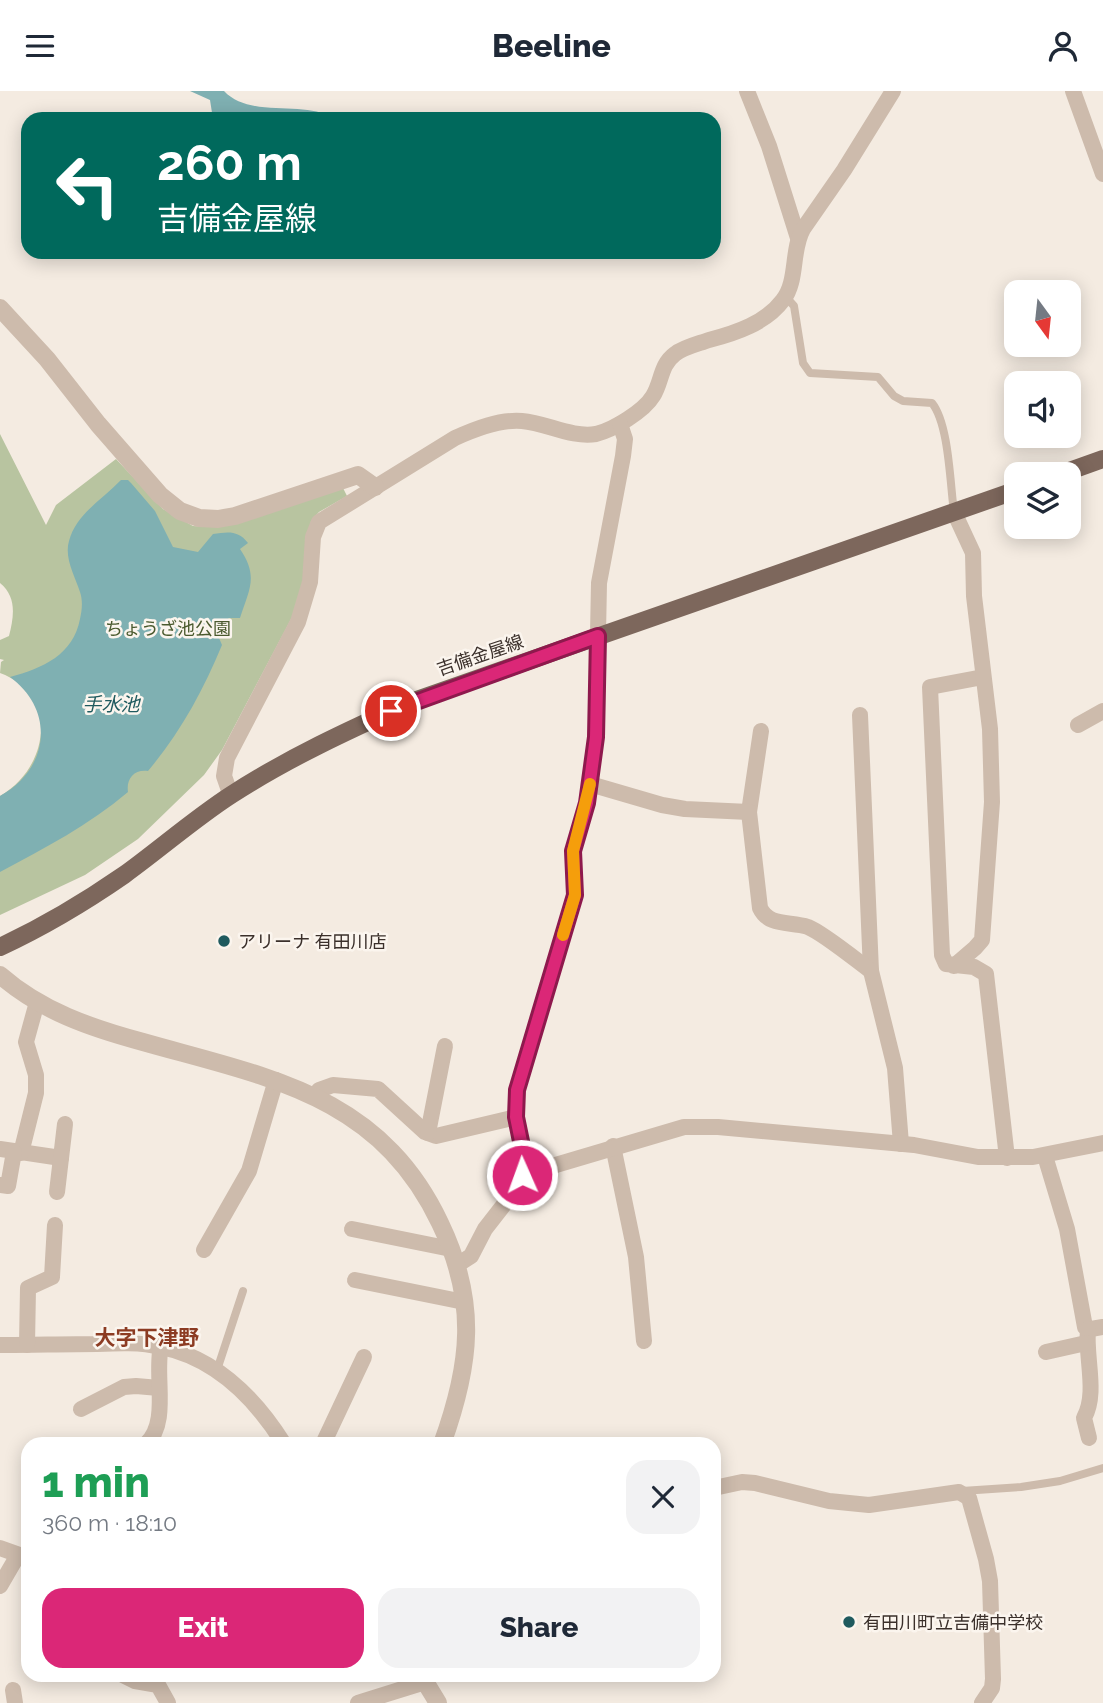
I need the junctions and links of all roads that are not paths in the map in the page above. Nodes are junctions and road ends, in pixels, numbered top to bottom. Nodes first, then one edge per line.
1 (747, 91) edge
2 (893, 91) edge
3 (1073, 91) edge
4 (1103, 174) edge
5 (798, 238) junction
6 (786, 297) junction
7 (0, 308) edge
8 (620, 424) junction
9 (1103, 459) edge
10 (1081, 467) edge
11 (375, 487) junction
12 (1004, 495) edge
13 (954, 512) junction
14 (598, 636) junction
15 (983, 677) junction
16 (1103, 711) edge
17 (860, 715) dead end
18 (1078, 725) dead end
19 (761, 731) dead end
20 (590, 785) junction
21 (230, 796) junction
22 (749, 812) junction
23 (0, 947) edge
24 (954, 966) junction
25 (871, 971) junction
26 (0, 975) edge
27 (37, 1002) junction
28 (445, 1046) dead end
29 (276, 1080) junction
30 (315, 1096) junction
31 (516, 1117) junction
32 (65, 1124) dead end
33 (428, 1133) junction
34 (1103, 1143) edge
35 (901, 1144) junction
36 (613, 1146) junction
37 (12, 1151) edge
38 (1045, 1156) junction
39 (61, 1158) junction
40 (1007, 1158) junction
41 (522, 1175) junction
42 (0, 1185) edge
43 (57, 1192) dead end
44 (55, 1225) dead end
45 (352, 1229) dead end
46 (204, 1250) dead end
47 (454, 1257) junction
48 (355, 1280) dead end
49 (243, 1291) dead end
50 (464, 1302) junction
51 (1092, 1333) edge
52 (644, 1341) dead end
53 (0, 1345) edge
54 (27, 1345) junction
55 (161, 1346) junction
56 (1046, 1352) dead end
57 (364, 1357) dead end
58 (217, 1370) junction
59 (159, 1388) junction
60 (81, 1409) dead end
61 (151, 1437) edge
62 (279, 1437) edge
63 (326, 1437) edge
64 (444, 1437) edge
65 (1089, 1438) dead end
66 (1103, 1468) edge
67 (721, 1486) edge
68 (959, 1492) junction
69 (0, 1548) edge
70 (21, 1556) edge
71 (21, 1562) edge
72 (0, 1586) edge
73 (141, 1682) edge
74 (417, 1682) edge
75 (419, 1682) edge
76 (421, 1682) edge
77 (168, 1703) edge
78 (358, 1703) edge
79 (406, 1703) edge
80 (438, 1703) edge
81 (982, 1703) edge

1 - 5 street
2 - 5 street
3 - 4 street
5 - 6 street
6 - 8 street
6 - 13 lane
7 - 11 street
8 - 11 street
8 - 14 street
9 - 10 main road
11 - 21 street
12 - 13 main road, 吉備金屋線
13 - 14 main road, 吉備金屋線
13 - 15 street
14 - 20 street
14 - 21 main road, 吉備金屋線
15 - 24 street
15 - 24 street
16 - 18 street
17 - 25 street
19 - 22 street
20 - 22 street
20 - 31 street
21 - 23 main road, 吉備金屋線
22 - 25 street
24 - 40 street
25 - 35 street
26 - 27 street
27 - 29 street
27 - 37 street
28 - 33 street
29 - 30 street
29 - 46 street
30 - 33 street
30 - 47 street
31 - 33 street
31 - 41 street
32 - 39 street
34 - 38 street
35 - 36 street
35 - 40 street
36 - 41 street
36 - 52 street
37 - 39 street
37 - 42 street
38 - 40 street
38 - 51 street
39 - 43 street
41 - 47 street
44 - 54 street
45 - 47 street
47 - 50 street
48 - 50 street
49 - 58 lane
50 - 64 street
51 - 56 street
51 - 65 street
53 - 54 street
54 - 55 street
55 - 58 street
55 - 59 street
57 - 63 street
58 - 62 street
59 - 60 street
59 - 61 street
66 - 68 lane
67 - 68 street
68 - 81 street
69 - 70 street
71 - 72 street
73 - 77 street
74 - 78 street
75 - 79 street
76 - 80 street

